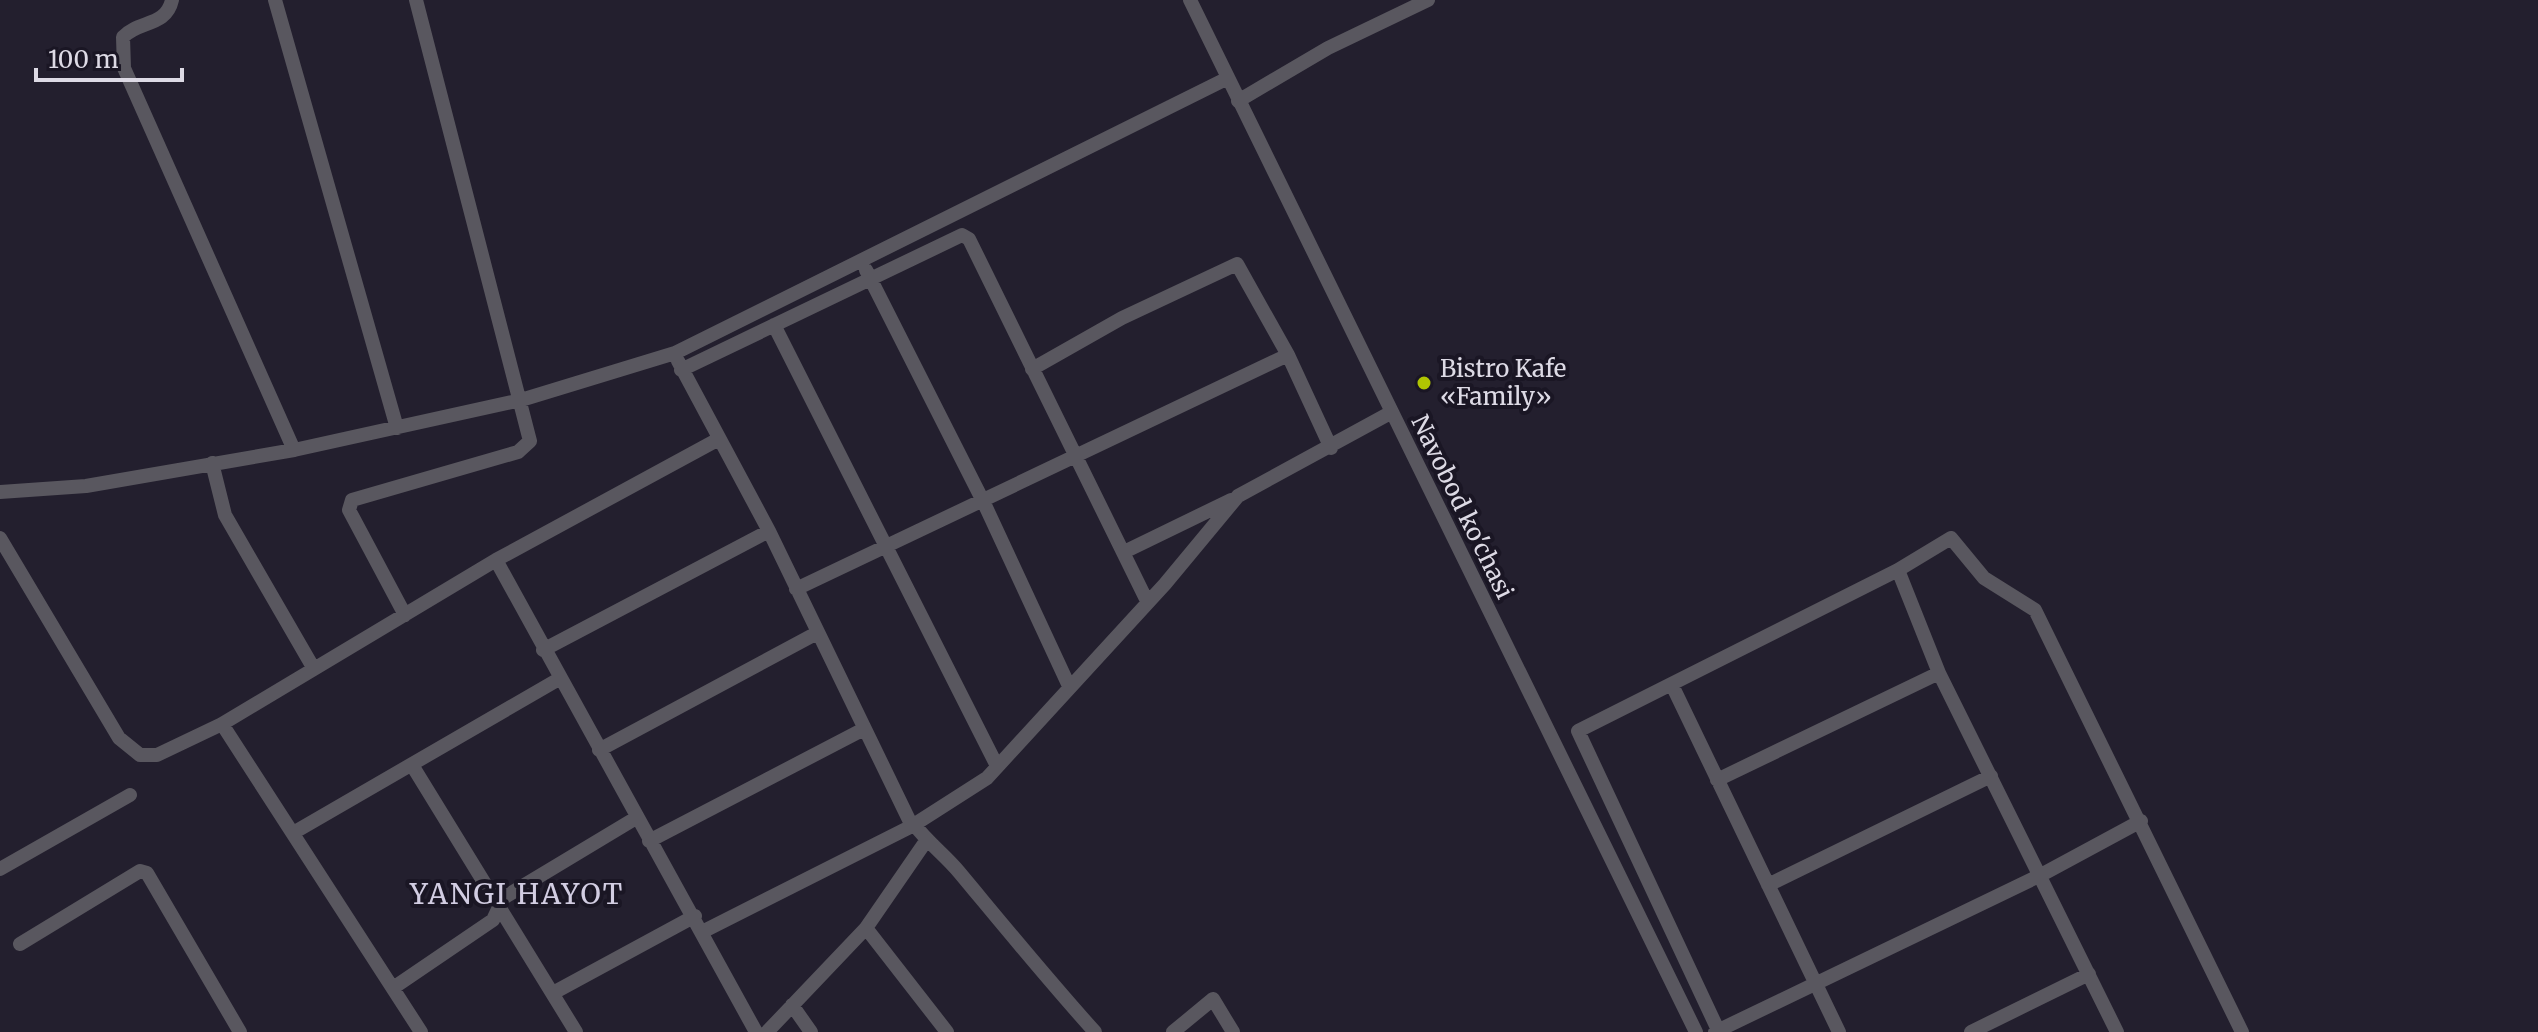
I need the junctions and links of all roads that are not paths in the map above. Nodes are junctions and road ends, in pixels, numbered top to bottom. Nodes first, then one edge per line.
1 (172, 0) edge
2 (275, 0) edge
3 (416, 0) edge
4 (1190, 0) edge
5 (1428, 0) edge
6 (1228, 78) junction
7 (1238, 101) junction
8 (863, 260) junction
9 (870, 279) junction
10 (774, 325) junction
11 (675, 353) junction
12 (1288, 355) junction
13 (1032, 369) junction
14 (681, 370) junction
15 (521, 400) junction
16 (1392, 412) junction
17 (397, 428) junction
18 (717, 440) junction
19 (1331, 448) junction
20 (294, 450) junction
21 (1079, 457) junction
22 (212, 463) junction
23 (0, 492) edge
24 (1238, 496) junction
25 (984, 503) junction
26 (769, 531) junction
27 (0, 538) edge
28 (889, 548) junction
29 (1124, 552) junction
30 (496, 560) junction
31 (1898, 570) junction
32 (796, 589) junction
33 (1147, 601) junction
34 (405, 615) junction
35 (817, 633) junction
36 (543, 650) junction
37 (314, 669) junction
38 (1939, 673) junction
39 (559, 679) junction
40 (1672, 685) junction
41 (1069, 686) junction
42 (222, 724) junction
43 (864, 729) junction
44 (599, 750) junction
45 (412, 765) junction
46 (997, 766) junction
47 (1991, 776) junction
48 (1717, 780) junction
49 (130, 795) dead end
50 (636, 818) junction
51 (2141, 821) junction
52 (912, 824) junction
53 (293, 833) junction
54 (649, 841) junction
55 (926, 841) junction
56 (0, 869) edge
57 (2041, 875) junction
58 (1768, 885) junction
59 (499, 903) junction
60 (695, 916) junction
61 (866, 928) junction
62 (702, 932) junction
63 (20, 944) dead end
64 (2089, 974) junction
65 (1816, 984) junction
66 (393, 988) junction
67 (553, 993) junction
68 (792, 1005) junction
69 (419, 1028) edge
70 (240, 1032) edge
71 (403, 1032) edge
72 (576, 1032) edge
73 (756, 1032) edge
74 (767, 1032) edge
75 (811, 1032) edge
76 (947, 1032) edge
77 (1095, 1032) edge
78 (1173, 1032) edge
79 (1233, 1032) edge
80 (1696, 1032) edge
81 (1717, 1032) edge
82 (1839, 1032) edge
83 (1971, 1032) edge
84 (2117, 1032) edge
85 (2242, 1032) edge

1 - 20 street
2 - 17 street
3 - 15 street
4 - 6 street, Navobod ko'chasi
5 - 7 street
6 - 7 street, Navobod ko'chasi
6 - 8 street
7 - 16 street, Navobod ko'chasi
8 - 9 street
8 - 11 street
9 - 10 street
9 - 13 street
9 - 25 street
10 - 14 street
10 - 28 street
11 - 14 street
11 - 15 street
12 - 13 street
12 - 19 street
12 - 21 street
13 - 21 street
14 - 18 street
15 - 17 street
15 - 34 street
16 - 19 street
16 - 80 street, Navobod ko'chasi
17 - 20 street
18 - 26 street
18 - 30 street
19 - 24 street
20 - 22 street
21 - 25 street
21 - 29 street
22 - 23 street
22 - 37 street
24 - 29 street
24 - 33 street
25 - 28 street
25 - 41 street
26 - 32 street
26 - 36 street
27 - 42 street
28 - 32 street
28 - 46 street
29 - 33 street
30 - 34 street
30 - 36 street
31 - 38 street
31 - 40 street
31 - 51 street
32 - 35 street
33 - 41 street
34 - 37 street
35 - 43 street
35 - 44 street
36 - 39 street
37 - 42 street
38 - 47 street
38 - 48 street
39 - 44 street
39 - 45 street
40 - 48 street
40 - 81 street
41 - 46 street
42 - 53 street
43 - 52 street
43 - 54 street
44 - 50 street
45 - 53 street
45 - 59 street
46 - 52 street
47 - 57 street
47 - 58 street
48 - 58 street
49 - 56 street
50 - 54 street
50 - 59 street
51 - 57 street
51 - 85 street
52 - 55 street
52 - 62 street
53 - 66 street
54 - 60 street
55 - 61 street
55 - 77 street
57 - 64 street
57 - 65 street
58 - 65 street
59 - 66 street
59 - 67 street
60 - 62 street
60 - 67 street
61 - 68 street
61 - 76 street
62 - 73 street
63 - 70 street
64 - 83 street
64 - 84 street
65 - 81 street
65 - 82 street
66 - 69 street
67 - 72 street
68 - 74 street
68 - 75 street
69 - 71 street
78 - 79 street

